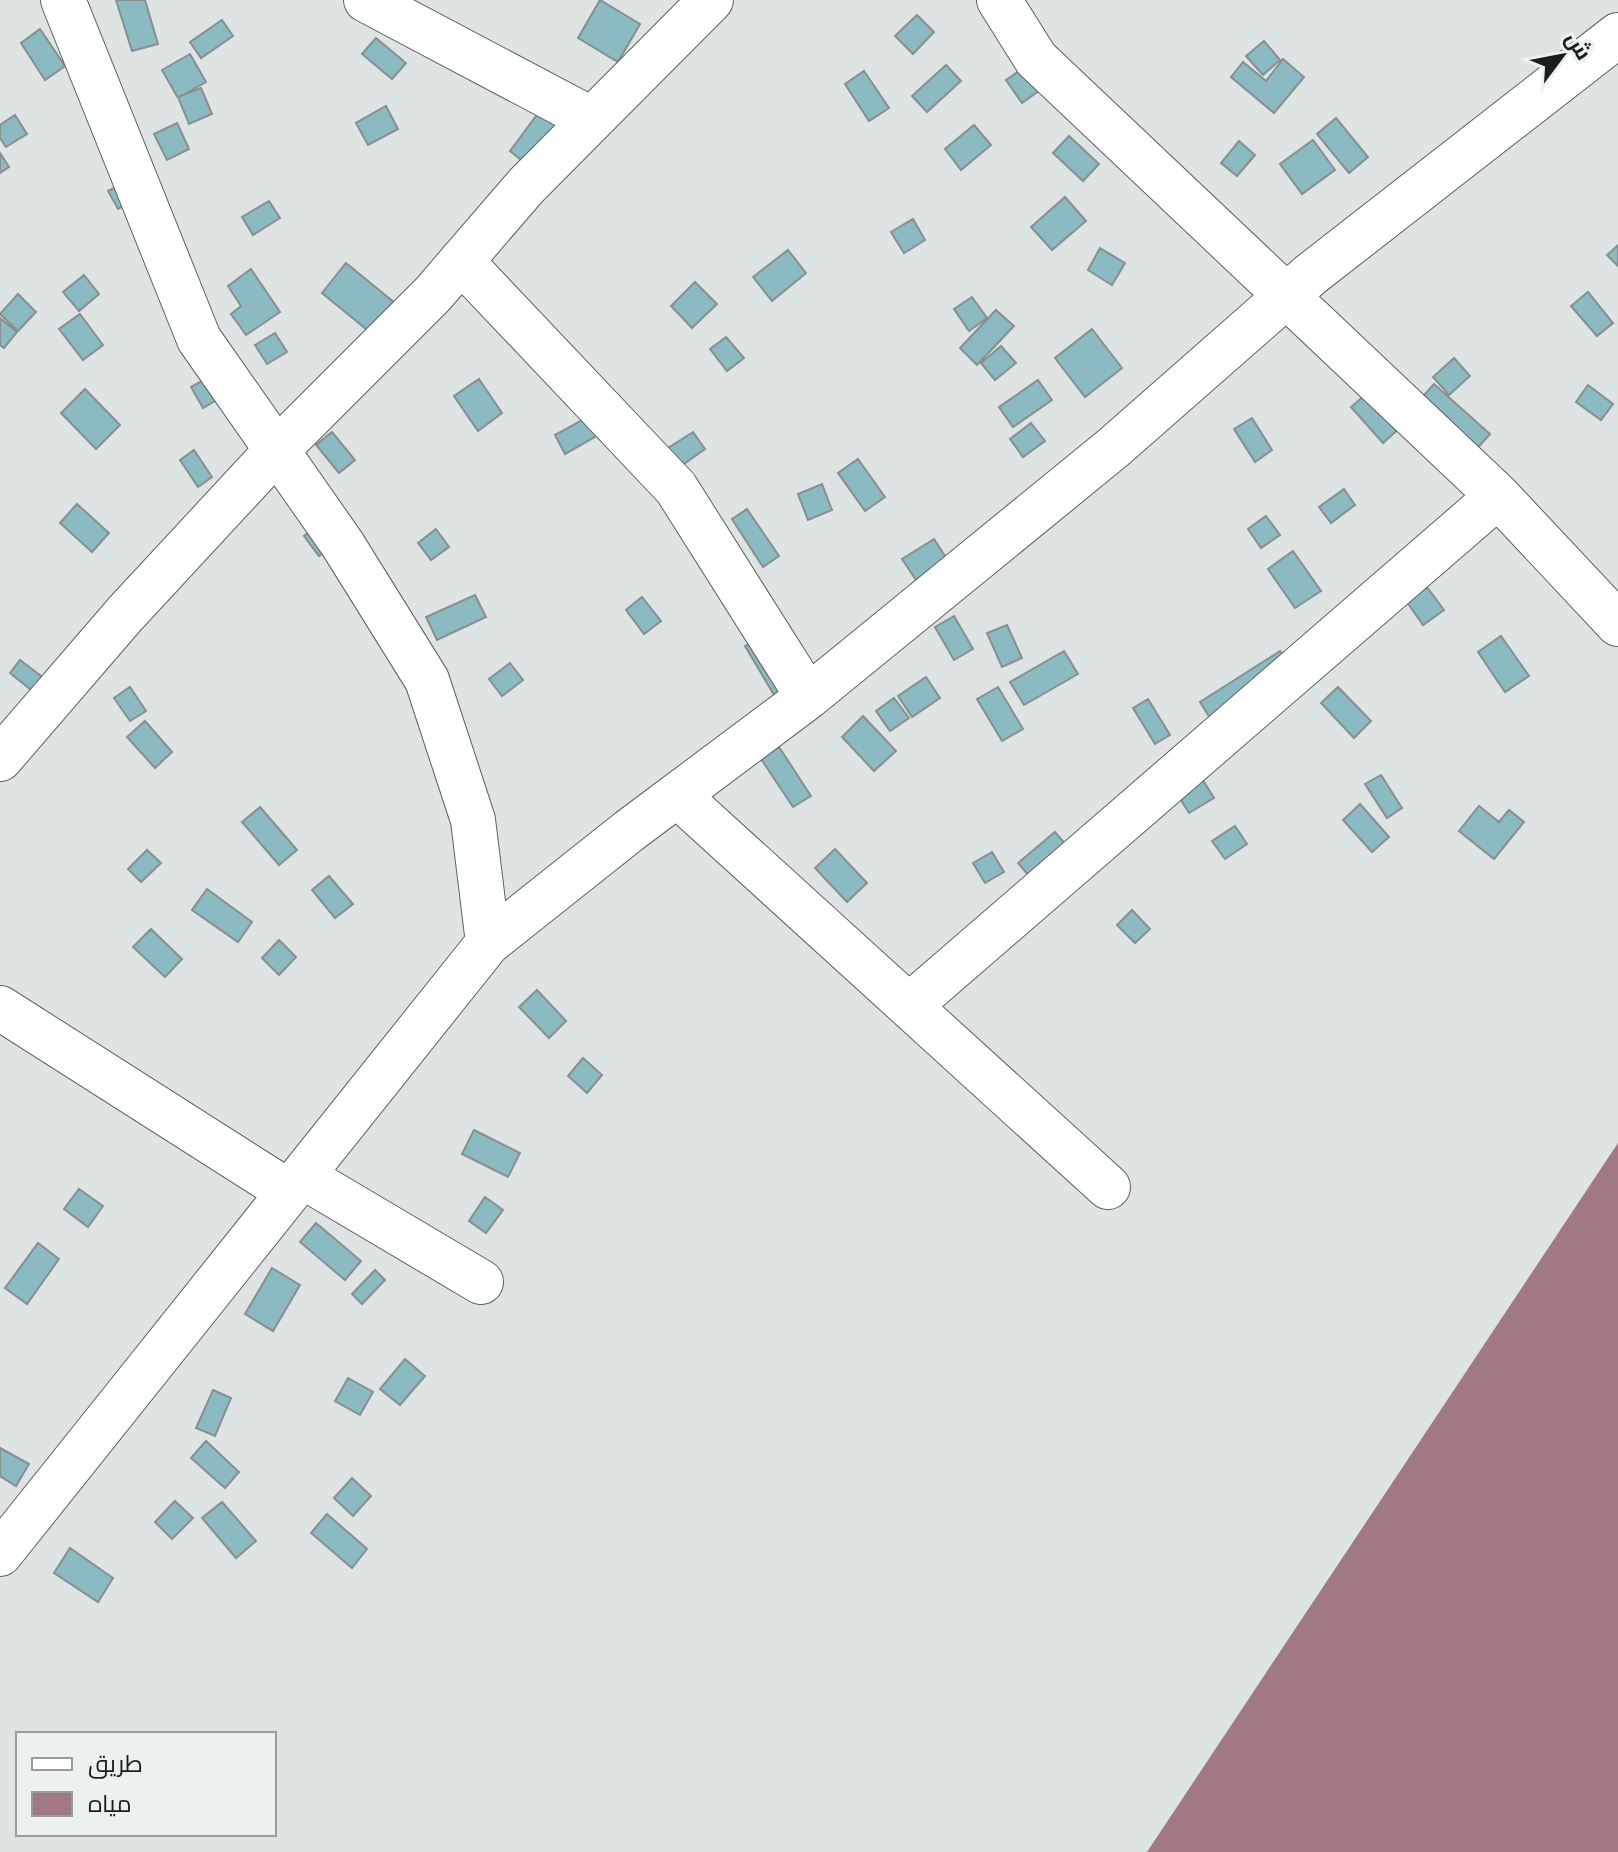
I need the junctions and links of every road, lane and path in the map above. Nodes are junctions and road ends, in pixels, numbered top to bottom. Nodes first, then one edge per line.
1 (63, 0) edge
2 (366, 0) edge
3 (711, 0) edge
4 (999, 0) edge
5 (1618, 35) edge
6 (591, 119) junction
7 (461, 261) junction
8 (1284, 297) junction
9 (277, 450) junction
10 (1498, 496) junction
11 (1618, 624) edge
12 (808, 697) junction
13 (0, 759) edge
14 (677, 795) junction
15 (488, 943) junction
16 (909, 1006) junction
17 (0, 1008) edge
18 (296, 1184) junction
19 (1108, 1187) dead end
20 (481, 1282) dead end
21 (0, 1554) edge

1 - 9 street
2 - 6 street
3 - 6 street
4 - 8 street
5 - 8 street
6 - 7 street
7 - 9 street
7 - 12 street
8 - 10 street
8 - 12 street
9 - 13 street
9 - 15 street
10 - 11 street
10 - 16 street
12 - 14 street
14 - 15 street
14 - 16 street
15 - 18 street
16 - 19 street
17 - 18 street
18 - 20 street
18 - 21 street

